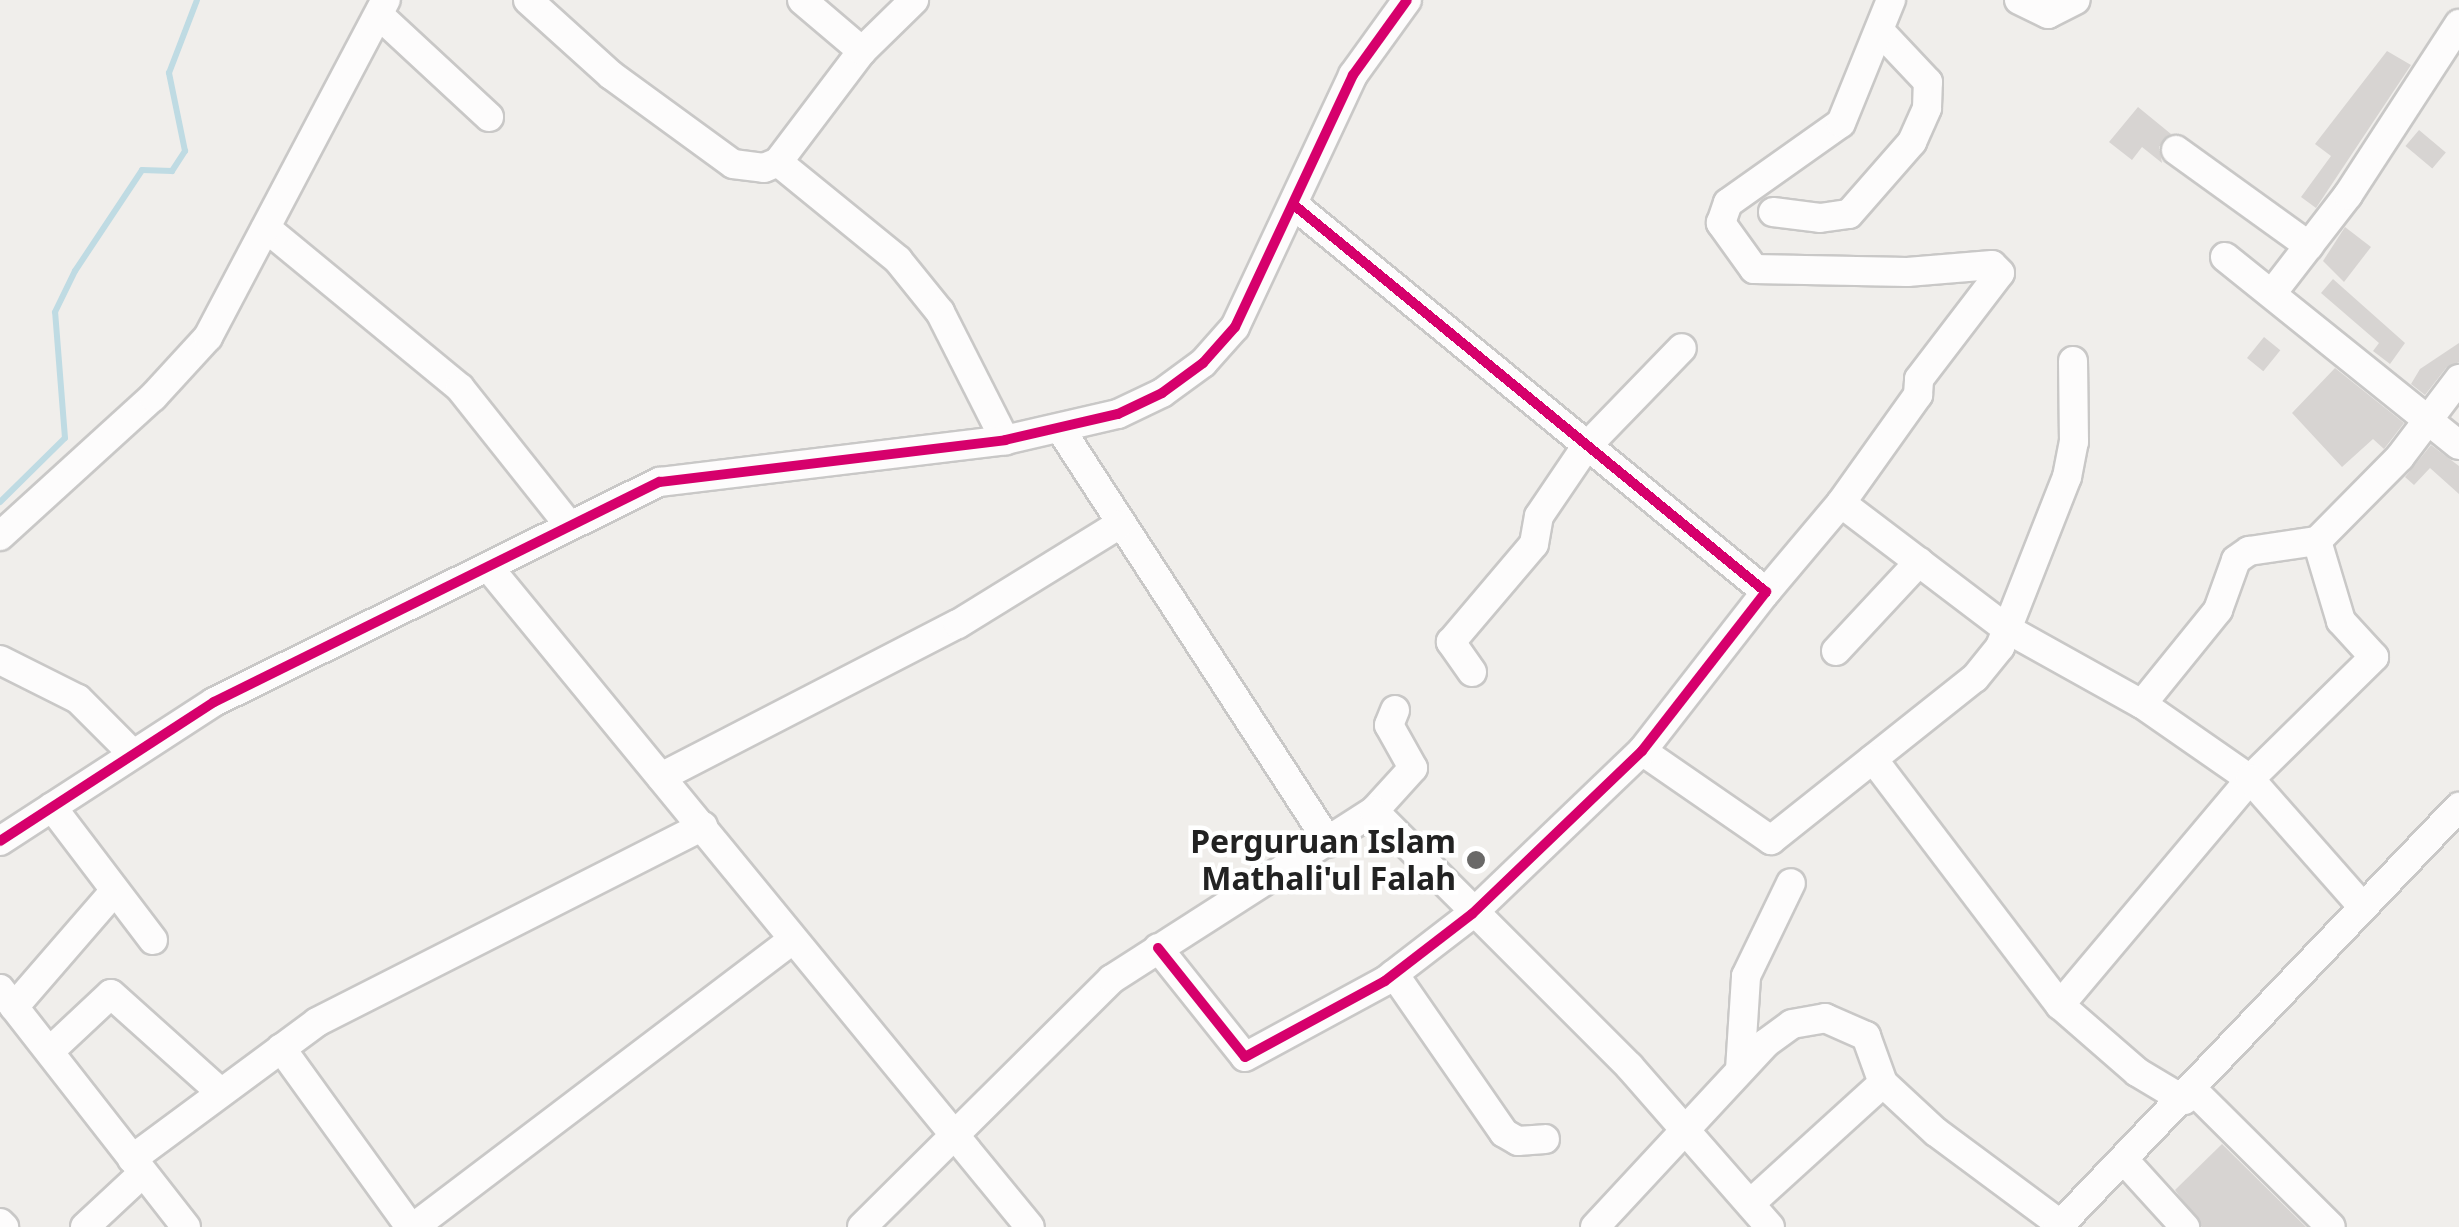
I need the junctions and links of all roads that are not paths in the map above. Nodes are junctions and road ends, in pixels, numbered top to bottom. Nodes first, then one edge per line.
1 (528, 0) edge
2 (802, 0) edge
3 (914, 0) edge
4 (1407, 0) edge
5 (1891, 0) edge
6 (2019, 0) edge
7 (2076, 0) edge
8 (383, 7) edge
9 (2459, 24) edge
10 (1879, 30) junction
11 (862, 51) junction
12 (489, 118) dead end
13 (2176, 150) dead end
14 (778, 162) junction
15 (1294, 205) junction
16 (1773, 212) dead end
17 (266, 228) junction
18 (2308, 246) junction
19 (2225, 257) dead end
20 (2273, 292) junction
21 (1682, 348) dead end
22 (2073, 361) dead end
23 (2459, 379) edge
24 (2430, 419) junction
25 (1061, 430) junction
26 (1006, 440) junction
27 (2459, 446) edge
28 (1586, 448) junction
29 (1840, 503) junction
30 (569, 524) junction
31 (1118, 525) junction
32 (0, 536) edge
33 (2317, 541) junction
34 (1919, 562) junction
35 (490, 569) junction
36 (1766, 592) junction
37 (2008, 629) junction
38 (1836, 651) dead end
39 (0, 660) edge
40 (1472, 672) dead end
41 (2142, 704) junction
42 (1395, 710) dead end
43 (1642, 751) junction
44 (132, 752) junction
45 (1873, 759) junction
46 (661, 777) junction
47 (2250, 780) junction
48 (52, 806) junction
49 (2459, 807) edge
50 (1374, 812) junction
51 (703, 826) junction
52 (0, 841) edge
53 (1328, 843) junction
54 (1792, 883) dead end
55 (112, 894) junction
56 (2362, 906) junction
57 (1472, 914) junction
58 (153, 940) dead end
59 (792, 940) junction
60 (1158, 948) junction
61 (1394, 974) junction
62 (7, 998) edge
63 (2060, 1005) junction
64 (281, 1048) junction
65 (50, 1051) junction
66 (1740, 1070) junction
67 (1883, 1083) junction
68 (218, 1090) junction
69 (2189, 1095) junction
70 (1686, 1128) junction
71 (958, 1138) junction
72 (1544, 1139) dead end
73 (2124, 1160) junction
74 (138, 1166) junction
75 (1752, 1202) junction
76 (871, 1224) edge
77 (2059, 1226) edge
78 (85, 1227) edge
79 (186, 1227) edge
80 (412, 1227) edge
81 (1030, 1227) edge
82 (1595, 1227) edge
83 (1770, 1227) edge
84 (2185, 1227) edge
85 (2331, 1227) edge

1 - 14 street
2 - 11 street
3 - 11 street
4 - 15 street
5 - 10 street
6 - 7 street
8 - 12 street
8 - 17 street
9 - 18 street
10 - 16 street
10 - 29 street
11 - 14 street
13 - 18 street
14 - 26 street
15 - 25 street
15 - 28 street
17 - 30 street
17 - 32 street
18 - 20 street
19 - 20 street
20 - 24 street
21 - 28 street
22 - 37 street
23 - 24 street
24 - 27 street
24 - 33 street
25 - 26 street
25 - 31 street
26 - 30 street
28 - 36 street
28 - 40 street
29 - 34 street
29 - 36 street
30 - 35 street
31 - 46 street
31 - 53 street
33 - 41 street
33 - 47 street
34 - 37 street
34 - 38 street
35 - 44 street
35 - 46 street
36 - 43 street
37 - 41 street
37 - 45 street
39 - 44 street
41 - 47 street
42 - 50 street
43 - 45 street
43 - 57 street
44 - 48 street
45 - 63 street
46 - 51 street
47 - 56 street
47 - 63 street
48 - 52 street
48 - 55 street
49 - 56 street
50 - 53 street
50 - 57 street
51 - 59 street
51 - 64 street
53 - 60 street
54 - 66 street
55 - 58 street
55 - 62 street
56 - 69 street
57 - 61 street
57 - 70 street
59 - 71 street
59 - 80 street
60 - 61 street
60 - 71 street
61 - 72 street
62 - 65 street
63 - 69 street
64 - 68 street
64 - 80 street
65 - 68 street
65 - 74 street
66 - 67 street
66 - 70 street
67 - 75 street
67 - 77 street
68 - 74 street
69 - 73 street
69 - 85 street
70 - 75 street
70 - 82 street
71 - 76 street
71 - 81 street
73 - 77 street
73 - 84 street
74 - 78 street
74 - 79 street
75 - 83 street

